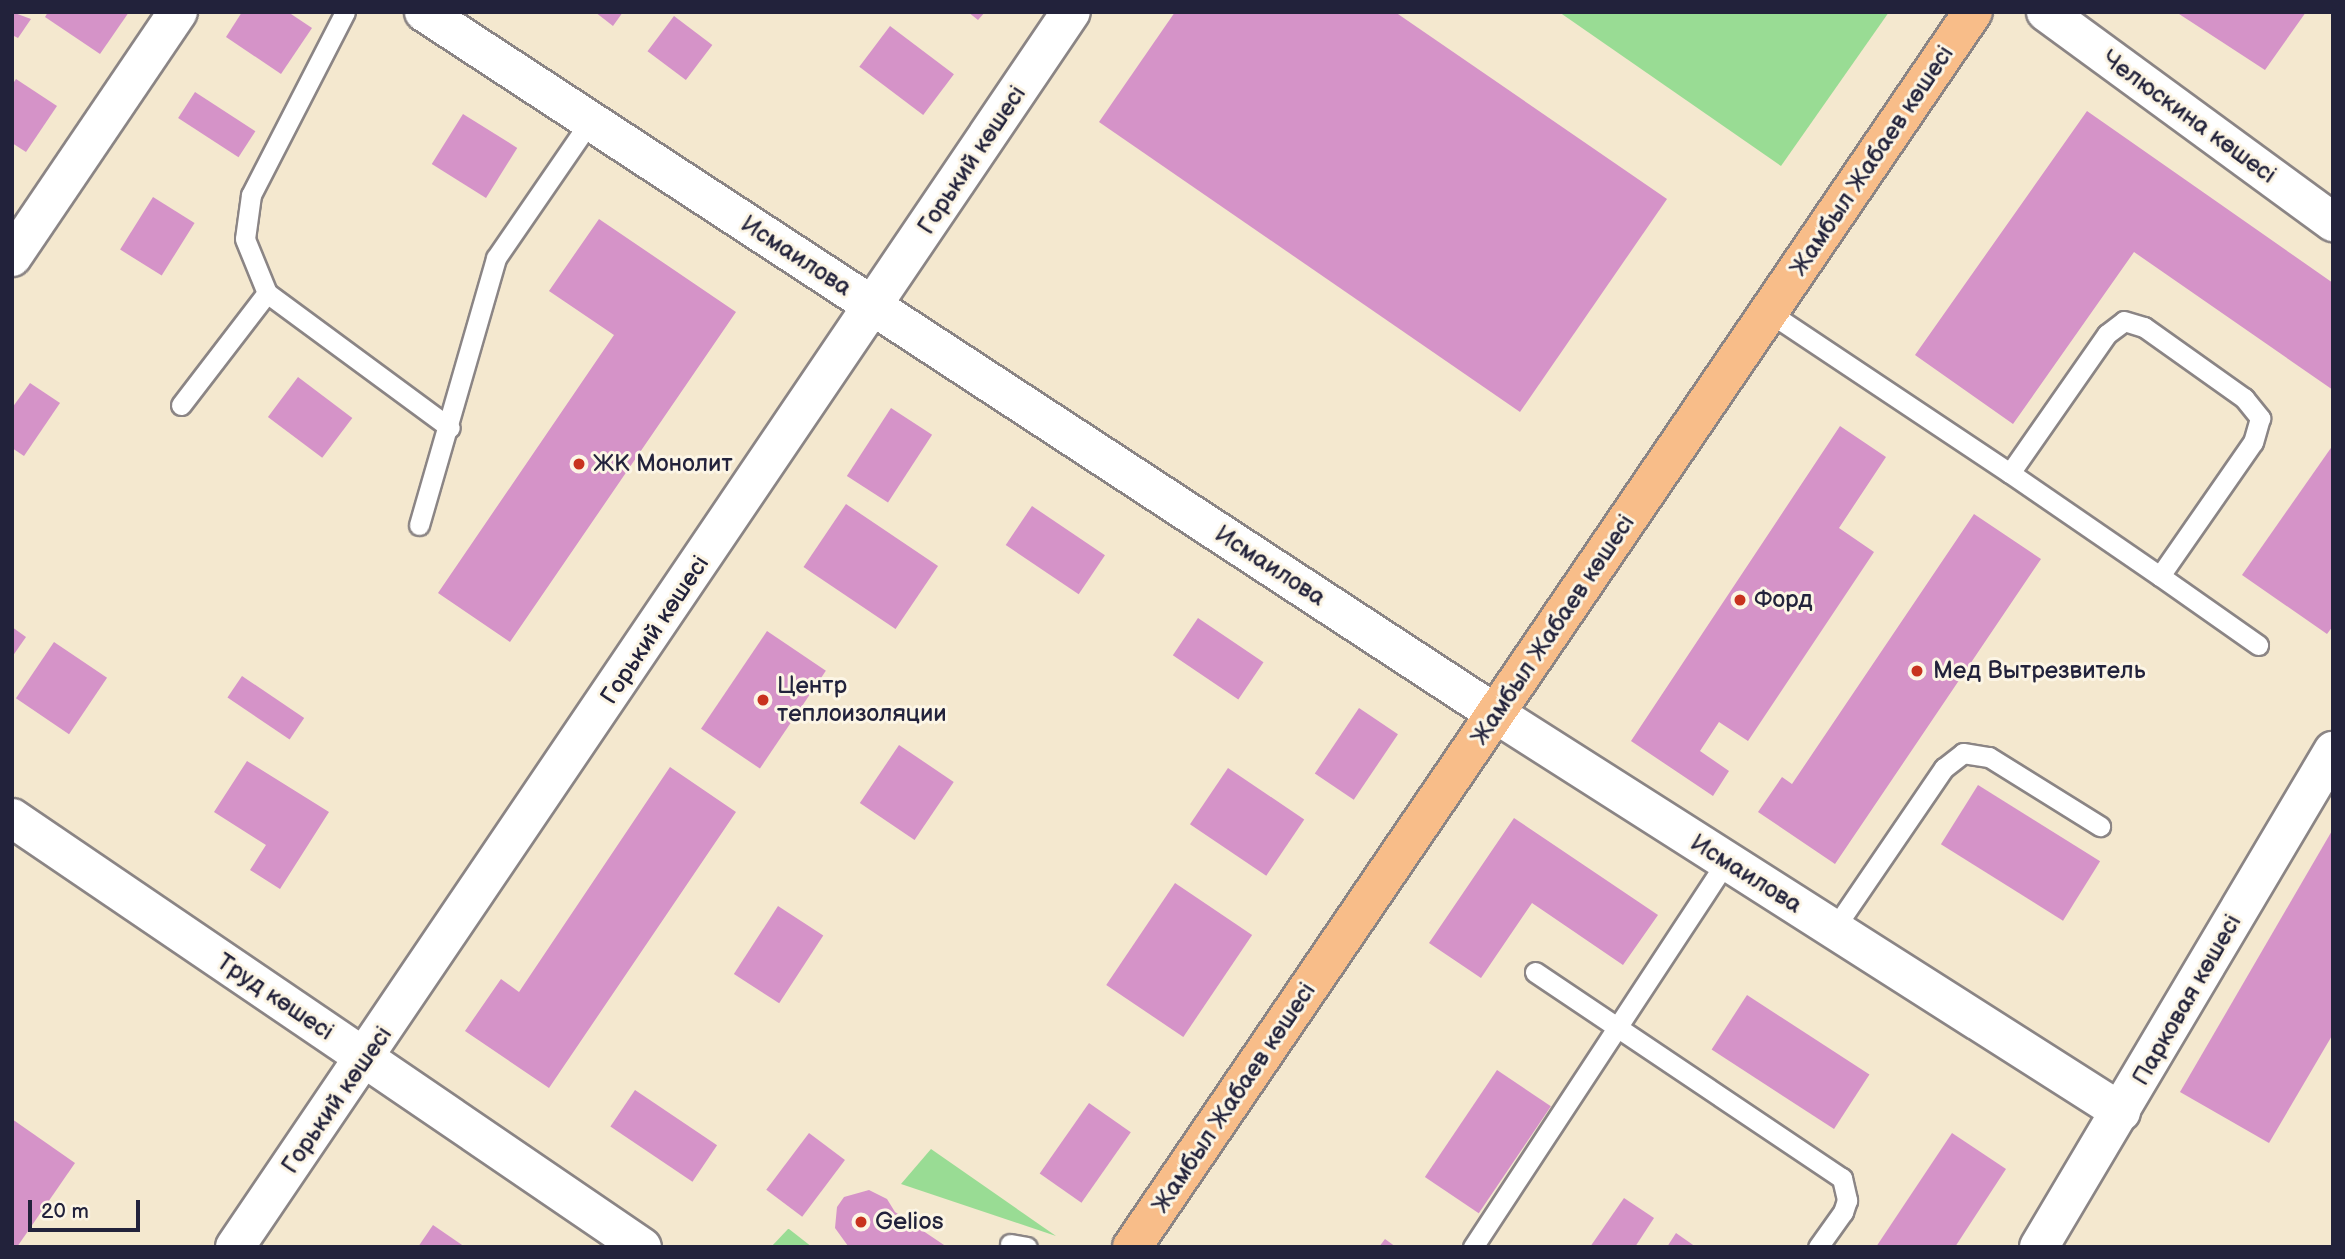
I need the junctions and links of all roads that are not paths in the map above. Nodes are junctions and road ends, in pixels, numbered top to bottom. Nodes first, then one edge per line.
1 (178, 12) edge
2 (345, 12) edge
3 (424, 12) edge
4 (1072, 12) edge
5 (1973, 12) edge
6 (2046, 12) edge
7 (590, 121) junction
8 (2333, 222) edge
9 (12, 257) edge
10 (267, 293) junction
11 (873, 306) junction
12 (1770, 313) junction
13 (181, 405) dead end
14 (450, 428) junction
15 (2010, 473) junction
16 (419, 525) dead end
17 (2160, 576) junction
18 (2258, 645) dead end
19 (1496, 714) junction
20 (2333, 751) edge
21 (12, 818) edge
22 (2100, 826) dead end
23 (1727, 861) junction
24 (1834, 929) junction
25 (1535, 972) dead end
26 (1619, 1027) junction
27 (366, 1059) junction
28 (2121, 1112) junction
29 (235, 1247) edge
30 (642, 1247) edge
31 (1132, 1247) edge
32 (1473, 1247) edge
33 (1818, 1247) edge
34 (2039, 1247) edge

1 - 9 street
2 - 10 lane
3 - 7 street, Исмаилова
4 - 11 street, Горький көшесі
5 - 12 main road, Жамбыл Жабаев көшесі
6 - 8 street, Челюскина көшесі
7 - 11 street, Исмаилова
7 - 14 lane
10 - 13 lane
10 - 14 lane
11 - 19 street, Исмаилова
11 - 27 street, Горький көшесі
12 - 15 lane
12 - 19 main road, Жамбыл Жабаев көшесі
14 - 16 lane
15 - 17 lane
15 - 17 lane
17 - 18 lane
19 - 23 street, Исмаилова
19 - 31 main road, Жамбыл Жабаев көшесі
20 - 28 street, Парковая көшесі
21 - 27 street, Труд көшесі
22 - 24 lane
23 - 24 street, Исмаилова
23 - 26 lane
24 - 28 street, Исмаилова
25 - 26 lane
26 - 32 lane
26 - 33 lane
27 - 29 street, Горький көшесі
27 - 30 street, Труд көшесі
28 - 34 street, Парковая көшесі

